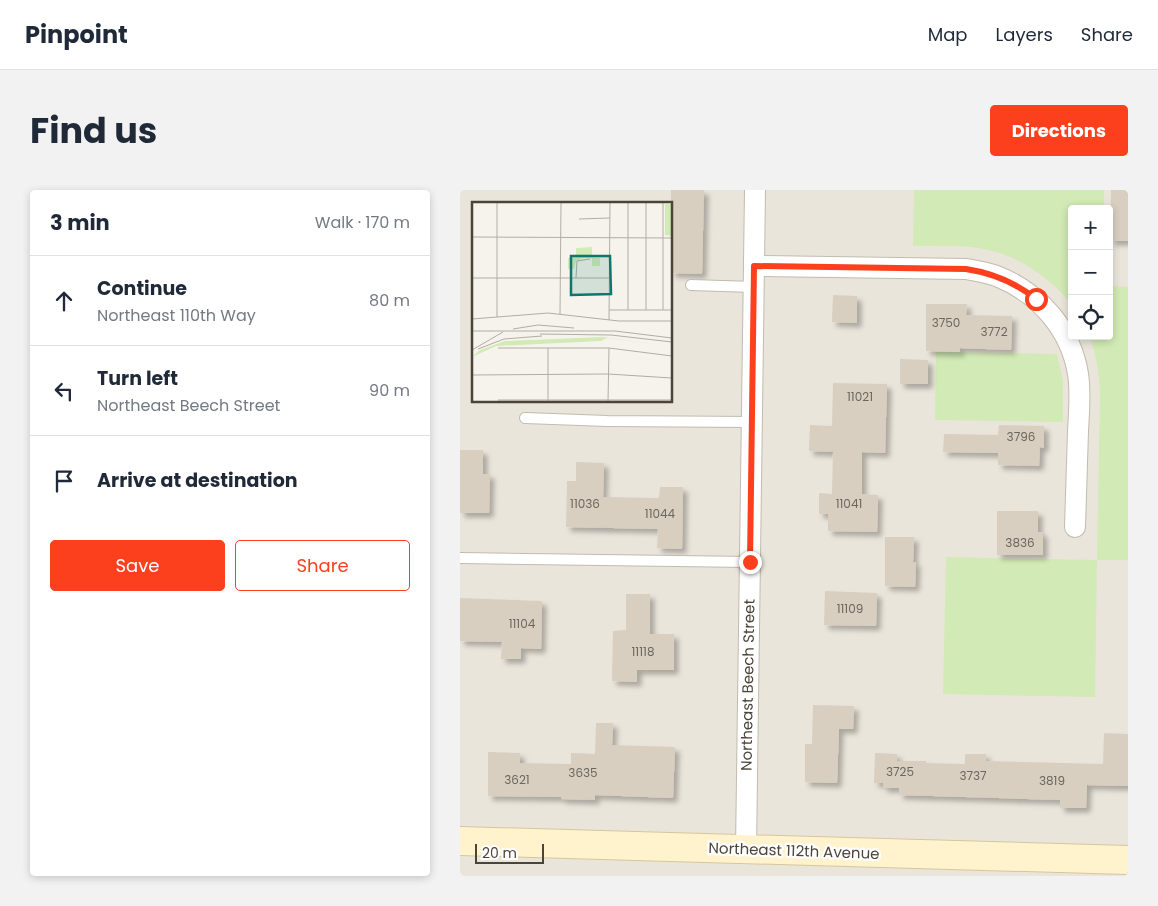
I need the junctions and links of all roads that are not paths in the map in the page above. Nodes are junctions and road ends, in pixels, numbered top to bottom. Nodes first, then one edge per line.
1 (755, 190) edge
2 (754, 266) junction
3 (692, 285) dead end
4 (754, 287) junction
5 (525, 418) dead end
6 (752, 422) junction
7 (1075, 526) dead end
8 (460, 558) edge
9 (750, 562) junction
10 (460, 841) edge
11 (746, 850) junction
12 (1128, 860) edge

1 - 2 street, Northeast Beech Street
2 - 4 street, Northeast Beech Street
2 - 7 street
3 - 4 lane
4 - 6 street, Northeast Beech Street
5 - 6 lane
6 - 9 street, Northeast Beech Street
8 - 9 lane
9 - 11 street, Northeast Beech Street
10 - 11 street, Northeast 112th Avenue
11 - 12 street, Northeast 112th Avenue

